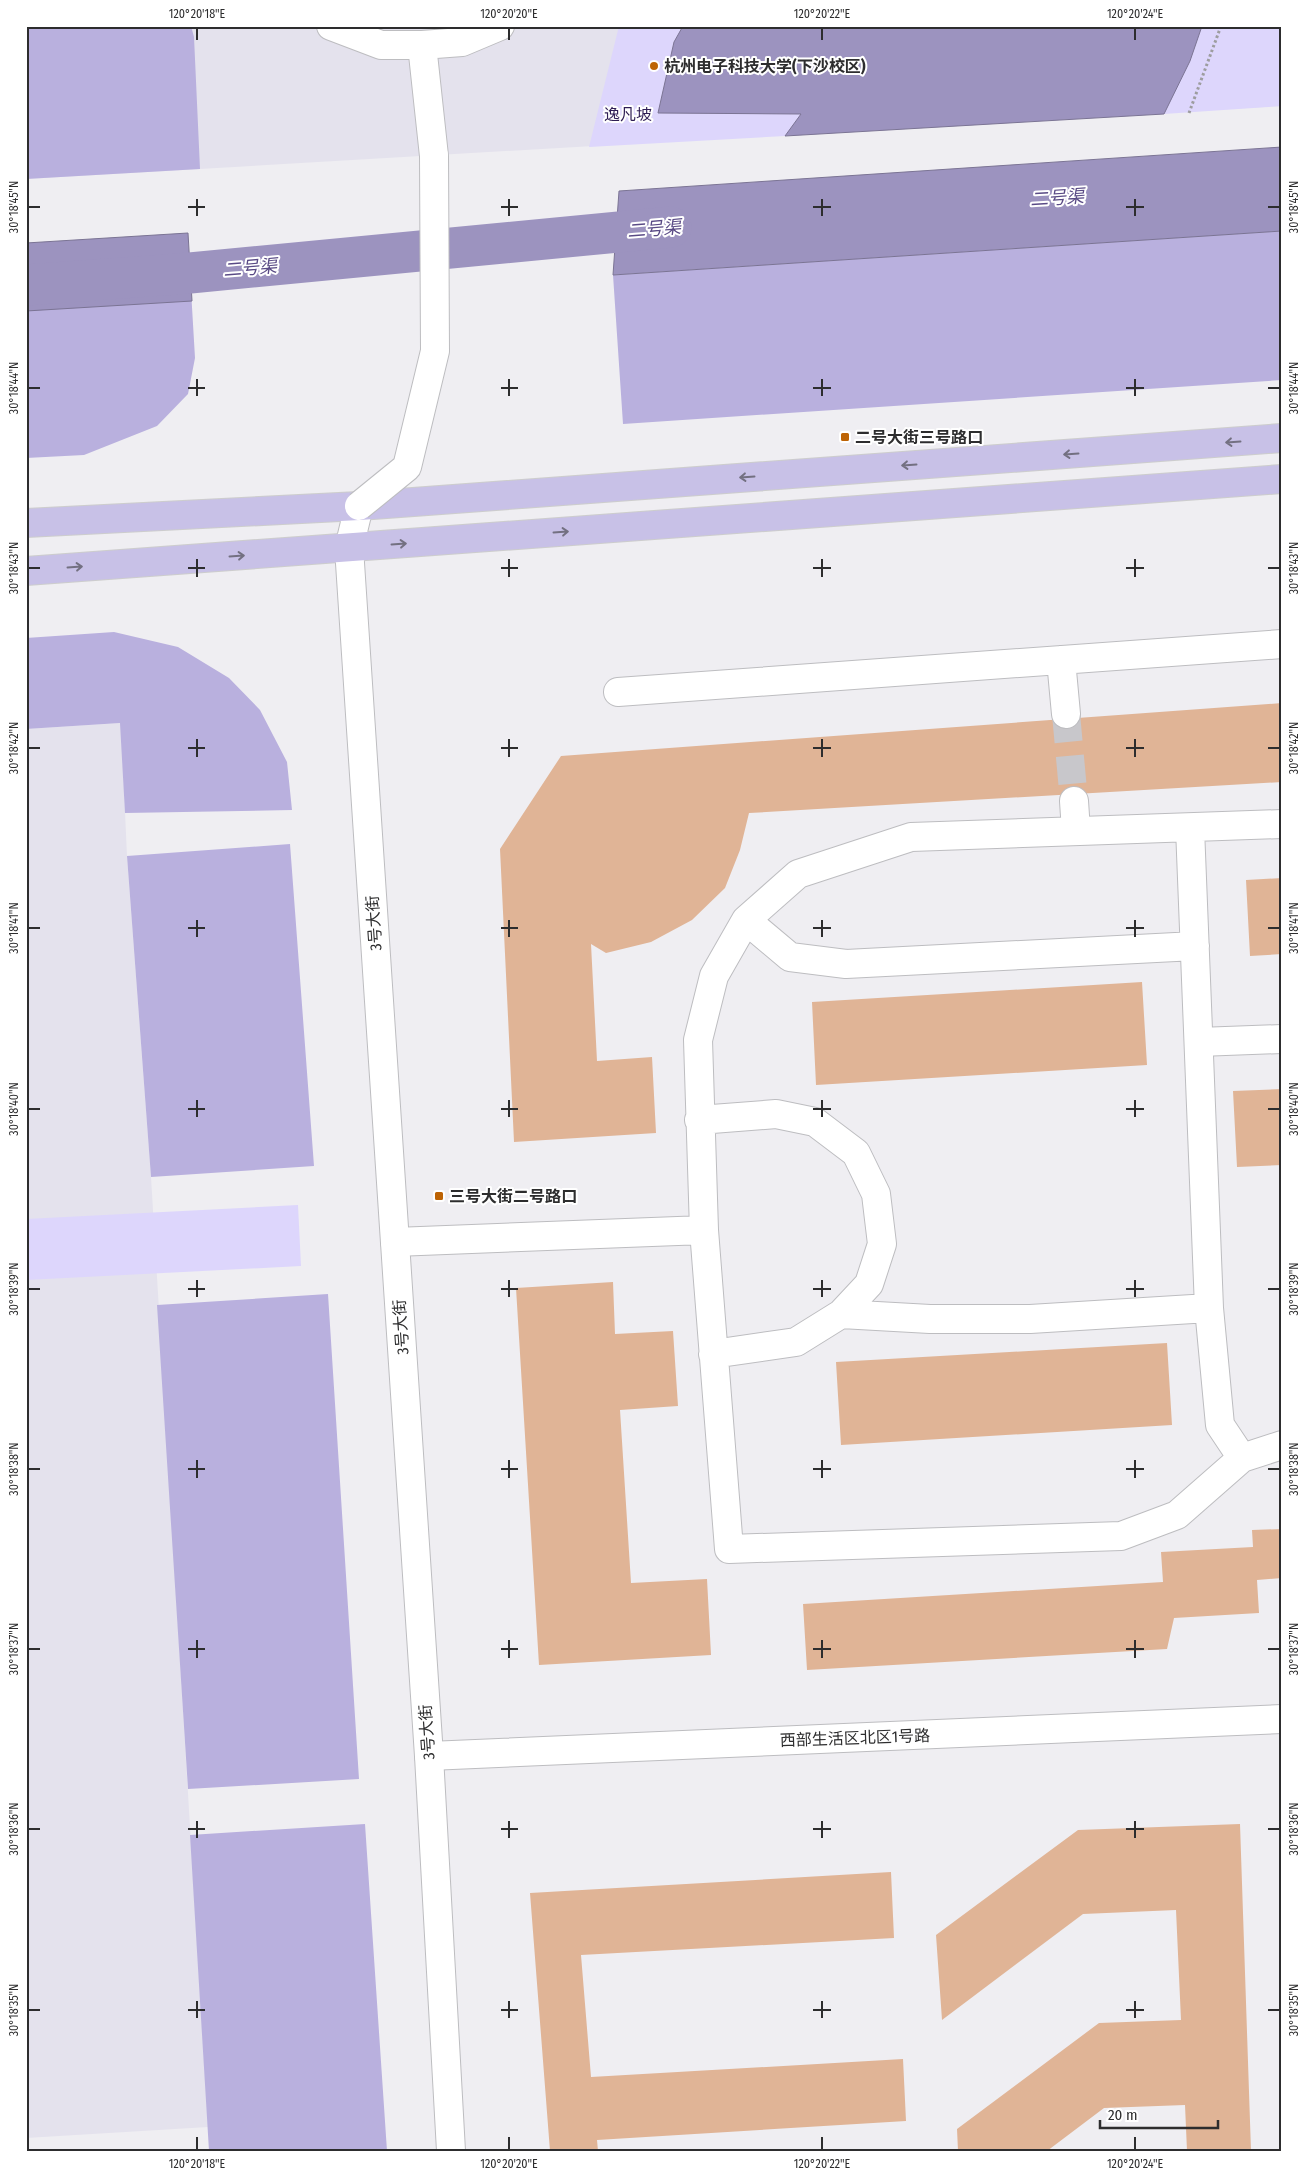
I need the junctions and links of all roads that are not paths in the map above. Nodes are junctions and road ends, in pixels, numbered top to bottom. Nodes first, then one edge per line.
1 (331, 26) edge
2 (500, 26) edge
3 (422, 45) junction
4 (1282, 438) edge
5 (1282, 479) edge
6 (359, 506) junction
7 (26, 523) edge
8 (348, 548) junction
9 (26, 571) edge
10 (1282, 644) edge
11 (1061, 660) junction
12 (618, 692) dead end
13 (1066, 714) tunnel mouth
14 (1074, 801) tunnel mouth
15 (1282, 824) edge
16 (1190, 828) junction
17 (1076, 831) junction
18 (746, 920) junction
19 (1195, 946) junction
20 (1282, 1040) edge
21 (1199, 1042) junction
22 (699, 1120) junction
23 (704, 1230) junction
24 (395, 1242) junction
25 (1209, 1308) junction
26 (841, 1314) junction
27 (713, 1354) junction
28 (1282, 1445) edge
29 (1242, 1458) junction
30 (1282, 1720) edge
31 (429, 1756) junction
32 (451, 2151) edge

1 - 3 street
2 - 3 street
3 - 6 street, bridge
4 -> 6 main road
8 -> 5 main road
6 - 7 main road
6 - 8 street, 3号大街
9 -> 8 main road
8 - 24 street, 3号大街
10 - 11 street
11 - 12 street
11 - 13 street
14 - 17 street
15 - 16 street
16 - 17 street
16 - 19 street
17 - 18 street
18 - 19 street
18 - 22 street
19 - 21 street
20 - 21 street
21 - 25 street
22 - 23 street
22 - 26 street
23 - 24 street
23 - 27 street
24 - 31 street, 3号大街
25 - 26 street
25 - 29 street
26 - 27 street
27 - 29 street
28 - 29 street
30 - 31 street, 西部生活区北区1号路
31 - 32 street, 3号大街

